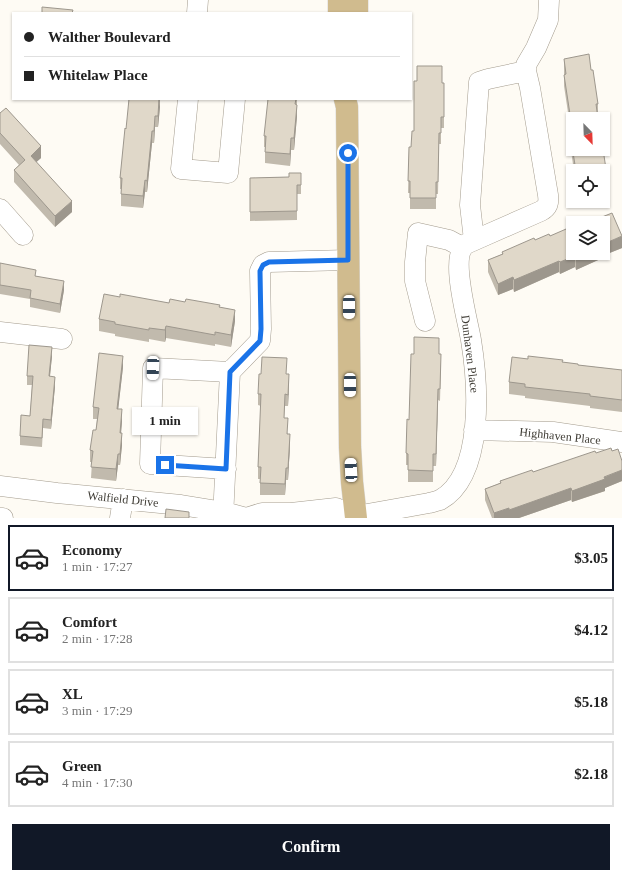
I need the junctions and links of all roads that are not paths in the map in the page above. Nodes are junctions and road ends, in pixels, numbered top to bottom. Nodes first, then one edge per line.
1 (198, 0) edge
2 (339, 0) edge
3 (357, 0) edge
4 (549, 0) edge
5 (197, 12) edge
6 (339, 12) edge
7 (357, 12) edge
8 (526, 71) junction
9 (188, 100) edge
10 (235, 100) edge
11 (347, 102) edge
12 (0, 209) edge
13 (23, 235) dead end
14 (468, 243) junction
15 (348, 260) junction
16 (425, 321) dead end
17 (0, 332) edge
18 (62, 340) dead end
19 (230, 372) junction
20 (474, 430) junction
21 (622, 442) edge
22 (226, 469) junction
23 (0, 486) edge
24 (122, 508) edge
25 (224, 515) edge
26 (355, 517) edge
27 (0, 518) edge
28 (3, 518) edge
29 (246, 518) edge

1 - 5 street
2 - 6 main road
3 - 7 main road
4 - 8 street
8 - 14 street, Dunhaven Place
8 - 14 street
9 - 10 street
11 - 15 main road
12 - 13 street
14 - 16 street
14 - 20 street, Dunhaven Place
15 - 19 street
15 - 26 main road
17 - 18 street
19 - 22 street
19 - 22 street
20 - 21 street, Highhaven Place
20 - 26 street, Dunhaven Place
22 - 25 street
23 - 24 street, Walfield Drive
24 - 25 street, Walfield Drive
25 - 29 street, Walfield Drive
26 - 29 street, Walfield Drive
27 - 28 street

